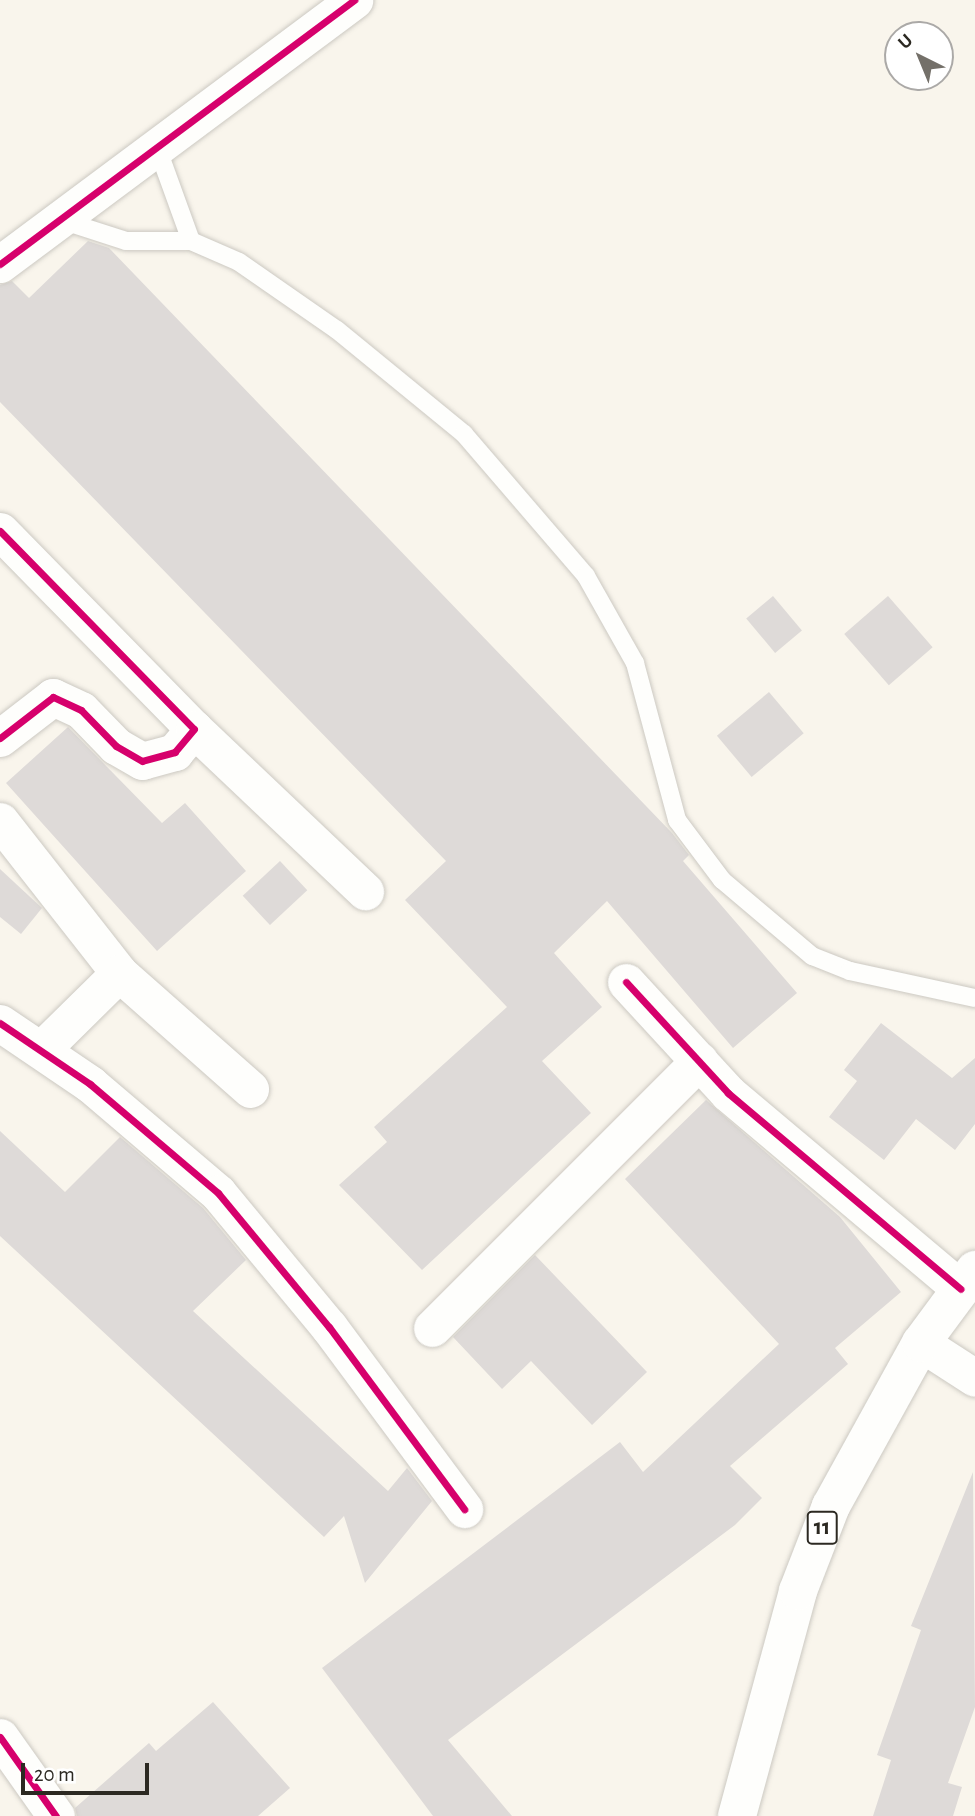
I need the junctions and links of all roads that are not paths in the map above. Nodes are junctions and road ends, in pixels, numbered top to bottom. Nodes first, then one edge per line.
1 (354, 0) edge
2 (157, 147) junction
3 (60, 219) junction
4 (191, 241) junction
5 (0, 264) edge
6 (0, 531) edge
7 (194, 729) junction
8 (0, 738) edge
9 (0, 821) edge
10 (365, 891) dead end
11 (119, 973) junction
12 (626, 982) dead end
13 (975, 998) edge
14 (0, 1023) edge
15 (43, 1048) junction
16 (699, 1061) junction
17 (250, 1090) dead end
18 (968, 1280) edge
19 (432, 1328) dead end
20 (921, 1343) junction
21 (975, 1378) edge
22 (464, 1510) dead end
23 (0, 1737) edge
24 (56, 1816) edge
25 (737, 1816) edge

1 - 2 street
2 - 3 street
2 - 4 lane
3 - 4 lane
3 - 5 street
4 - 13 lane
6 - 7 street
7 - 8 street
7 - 10 street
9 - 11 street
11 - 15 street
11 - 17 street
12 - 16 street
14 - 15 street
15 - 22 street
16 - 18 street
16 - 19 street
18 - 20 highway, 11
20 - 21 street
20 - 25 highway, 11
23 - 24 street

